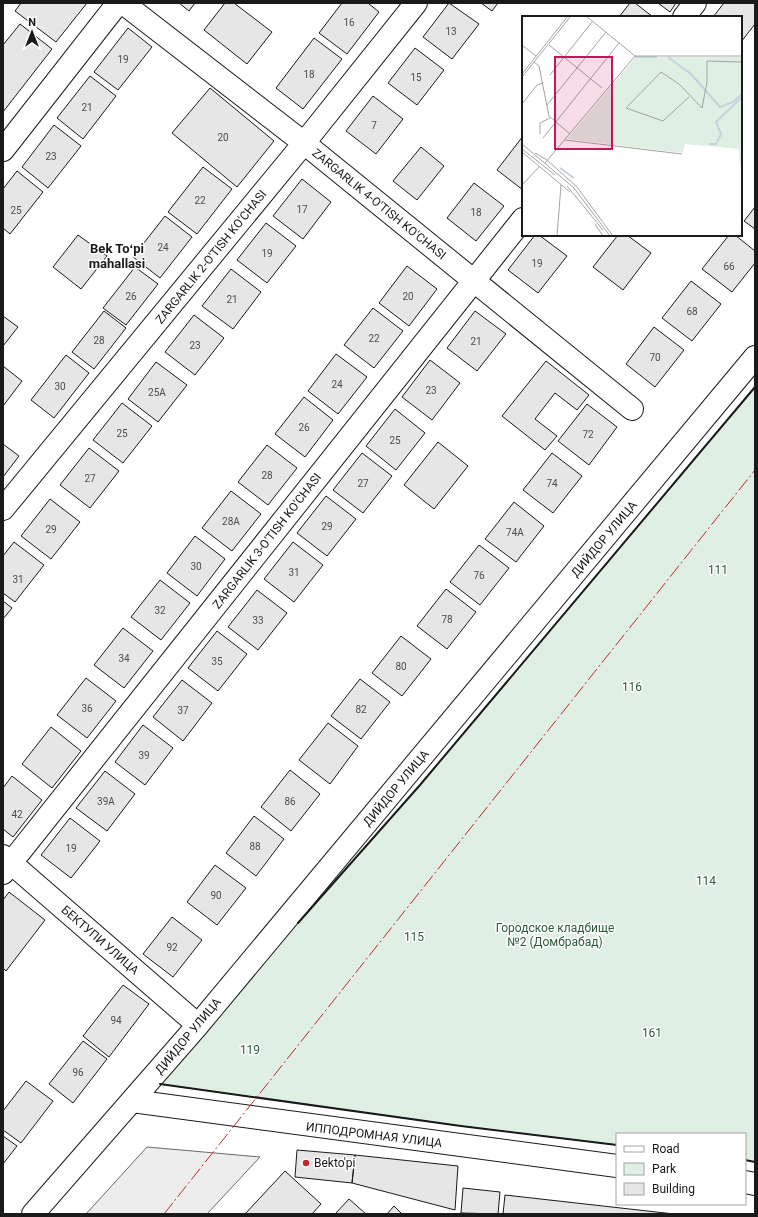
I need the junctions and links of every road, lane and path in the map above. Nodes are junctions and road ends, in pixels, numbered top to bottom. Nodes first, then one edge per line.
1 (118, 3) edge
2 (123, 3) edge
3 (416, 3) edge
4 (695, 3) edge
5 (685, 16) edge
6 (304, 143) junction
7 (3, 150) edge
8 (522, 220) edge
9 (474, 281) junction
10 (755, 357) edge
11 (632, 409) dead end
12 (3, 509) edge
13 (6, 864) edge
14 (198, 1025) junction
15 (132, 1101) junction
16 (616, 1166) edge
17 (33, 1214) edge

1 - 7 street
2 - 6 street, ZARGARLIK 4-O'TISH KO'CHASI
3 - 6 street, ZARGARLIK 2-O'TISH KO'CHASI
4 - 5 street
6 - 9 street, ZARGARLIK 4-O'TISH KO'CHASI
6 - 12 street, ZARGARLIK 2-O'TISH KO'CHASI
8 - 9 street, ZARGARLIK 3-O'TISH KO'CHASI
9 - 11 street, ZARGARLIK 4-O'TISH KO'CHASI
9 - 13 street, ZARGARLIK 3-O'TISH KO'CHASI
10 - 14 street, ДИЙДОР УЛИЦА
13 - 14 street, БЕКТУПИ УЛИЦА
14 - 15 street, ДИЙДОР УЛИЦА
15 - 16 street, ИППОДРОМНАЯ УЛИЦА
15 - 17 street, ДИЙДОР УЛИЦА

